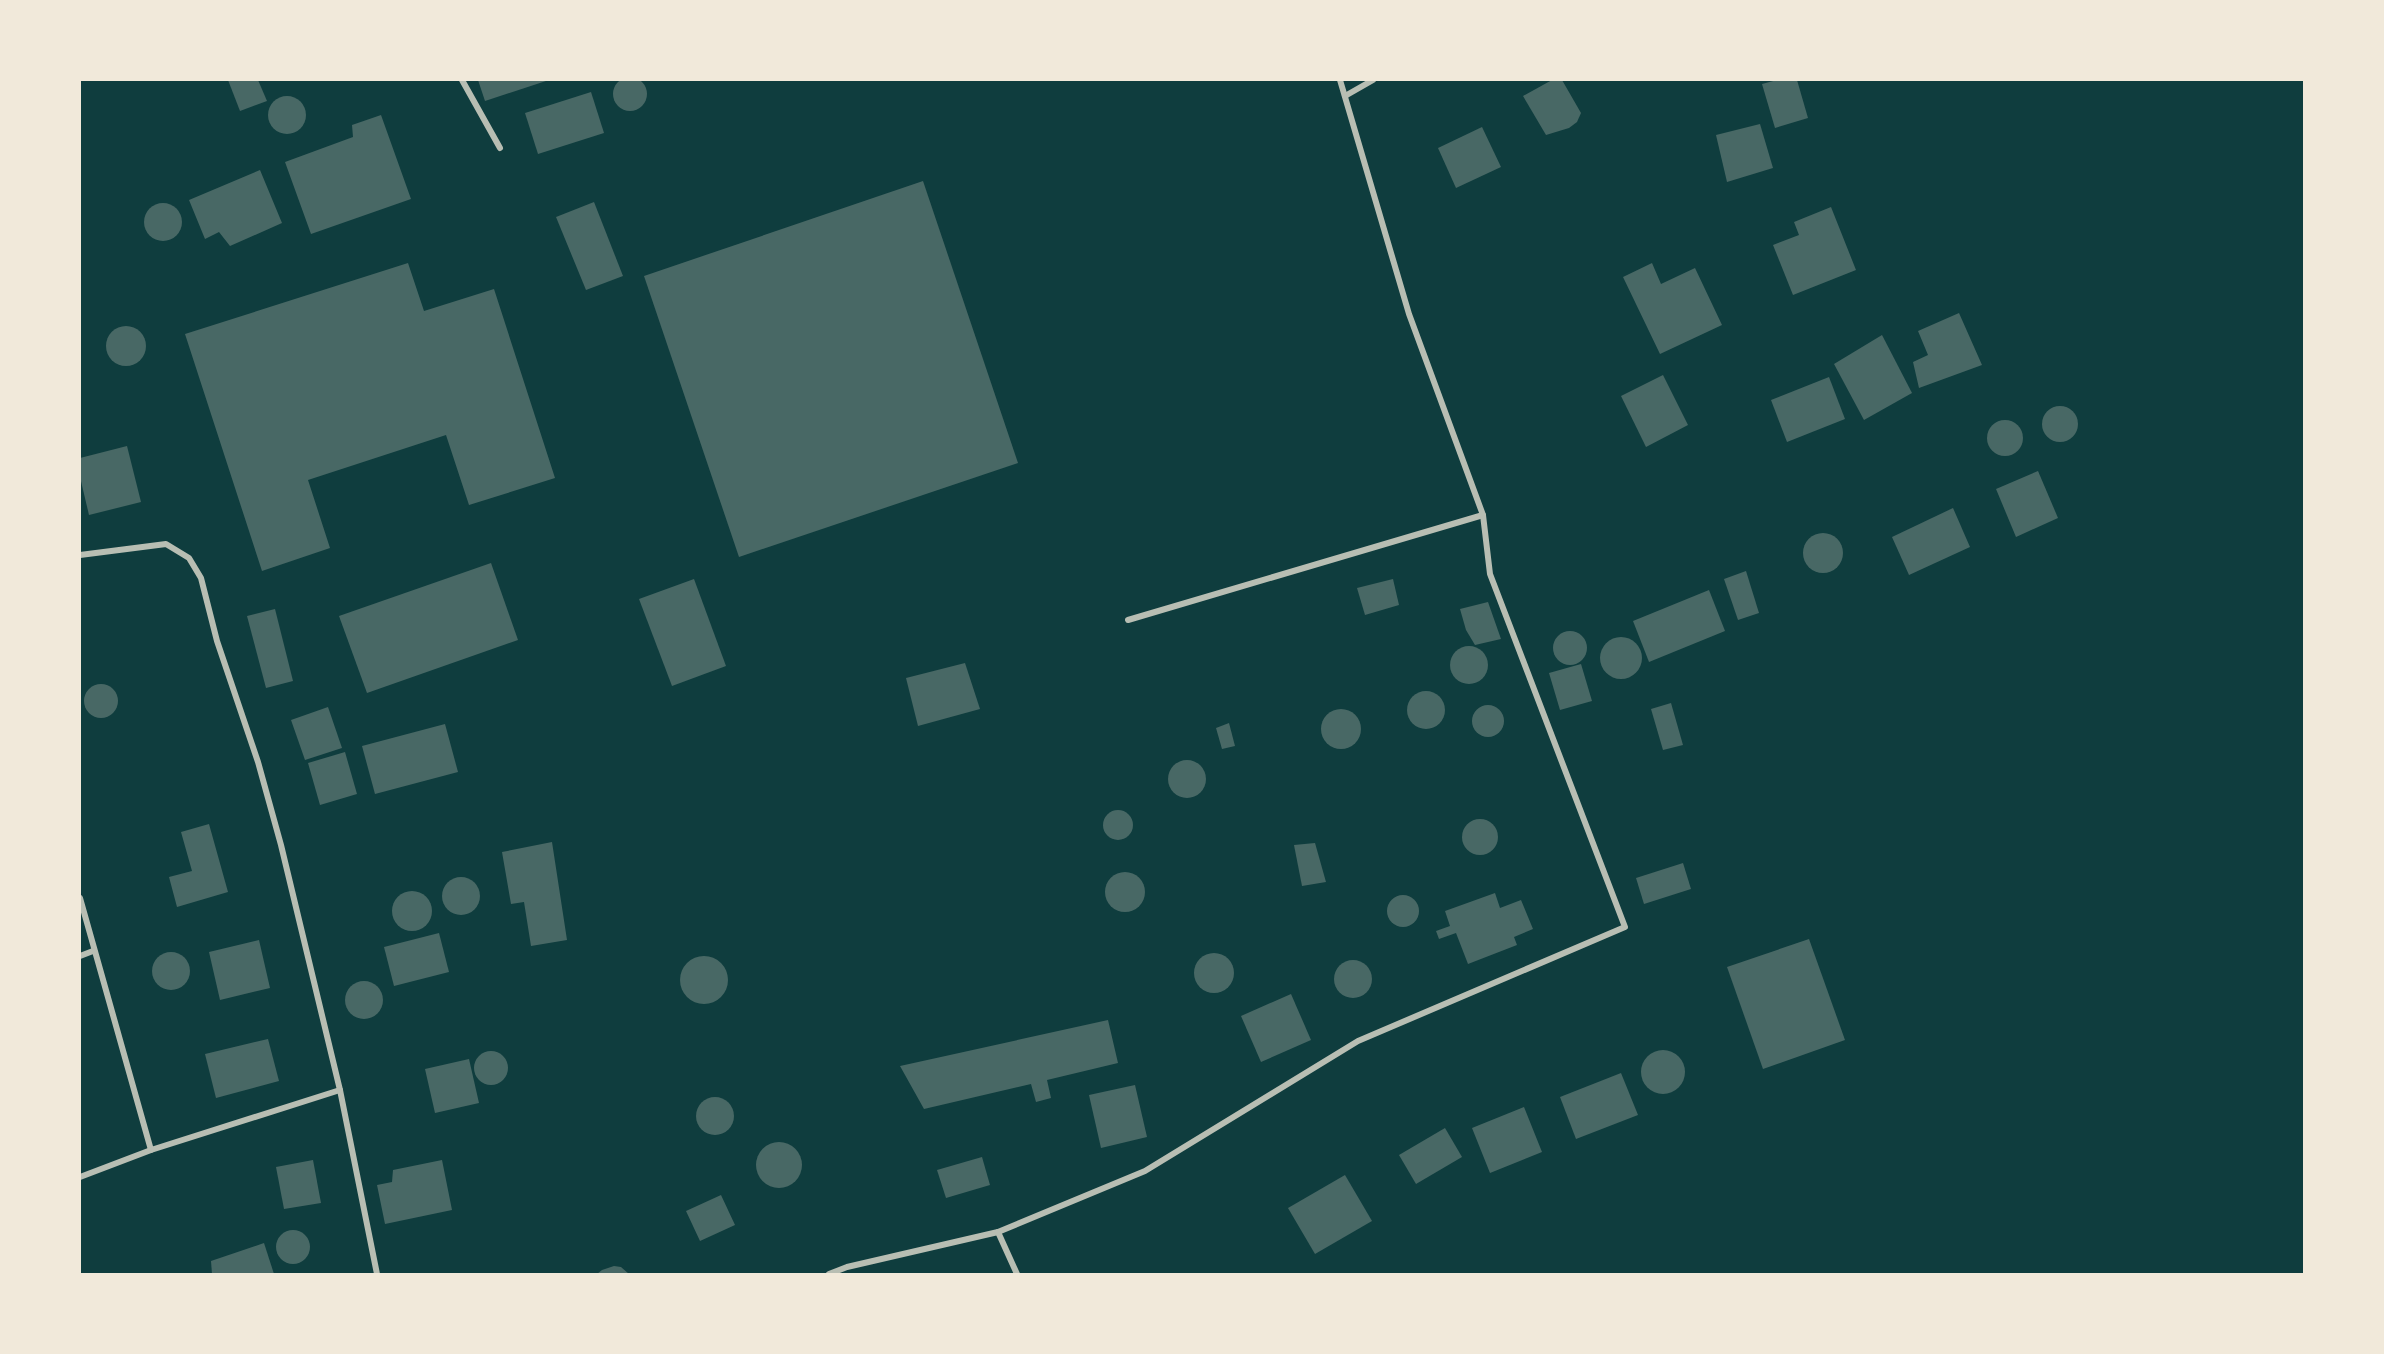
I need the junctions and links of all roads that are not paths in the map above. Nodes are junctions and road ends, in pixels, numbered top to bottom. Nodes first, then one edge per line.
1 (462, 80) edge
2 (1340, 80) edge
3 (1373, 80) edge
4 (1345, 96) junction
5 (500, 148) dead end
6 (1483, 515) junction
7 (80, 555) edge
8 (1128, 620) dead end
9 (80, 898) edge
10 (93, 951) junction
11 (80, 956) edge
12 (340, 1090) junction
13 (151, 1150) junction
14 (80, 1177) edge
15 (998, 1232) junction
16 (377, 1275) edge
17 (829, 1275) edge
18 (1017, 1275) edge

1 - 5 street
2 - 4 street
3 - 4 street
4 - 6 street
6 - 8 street
6 - 15 street
7 - 12 street
9 - 10 street
10 - 11 street
10 - 13 street
12 - 13 street
12 - 16 street
13 - 14 street
15 - 17 street
15 - 18 street

